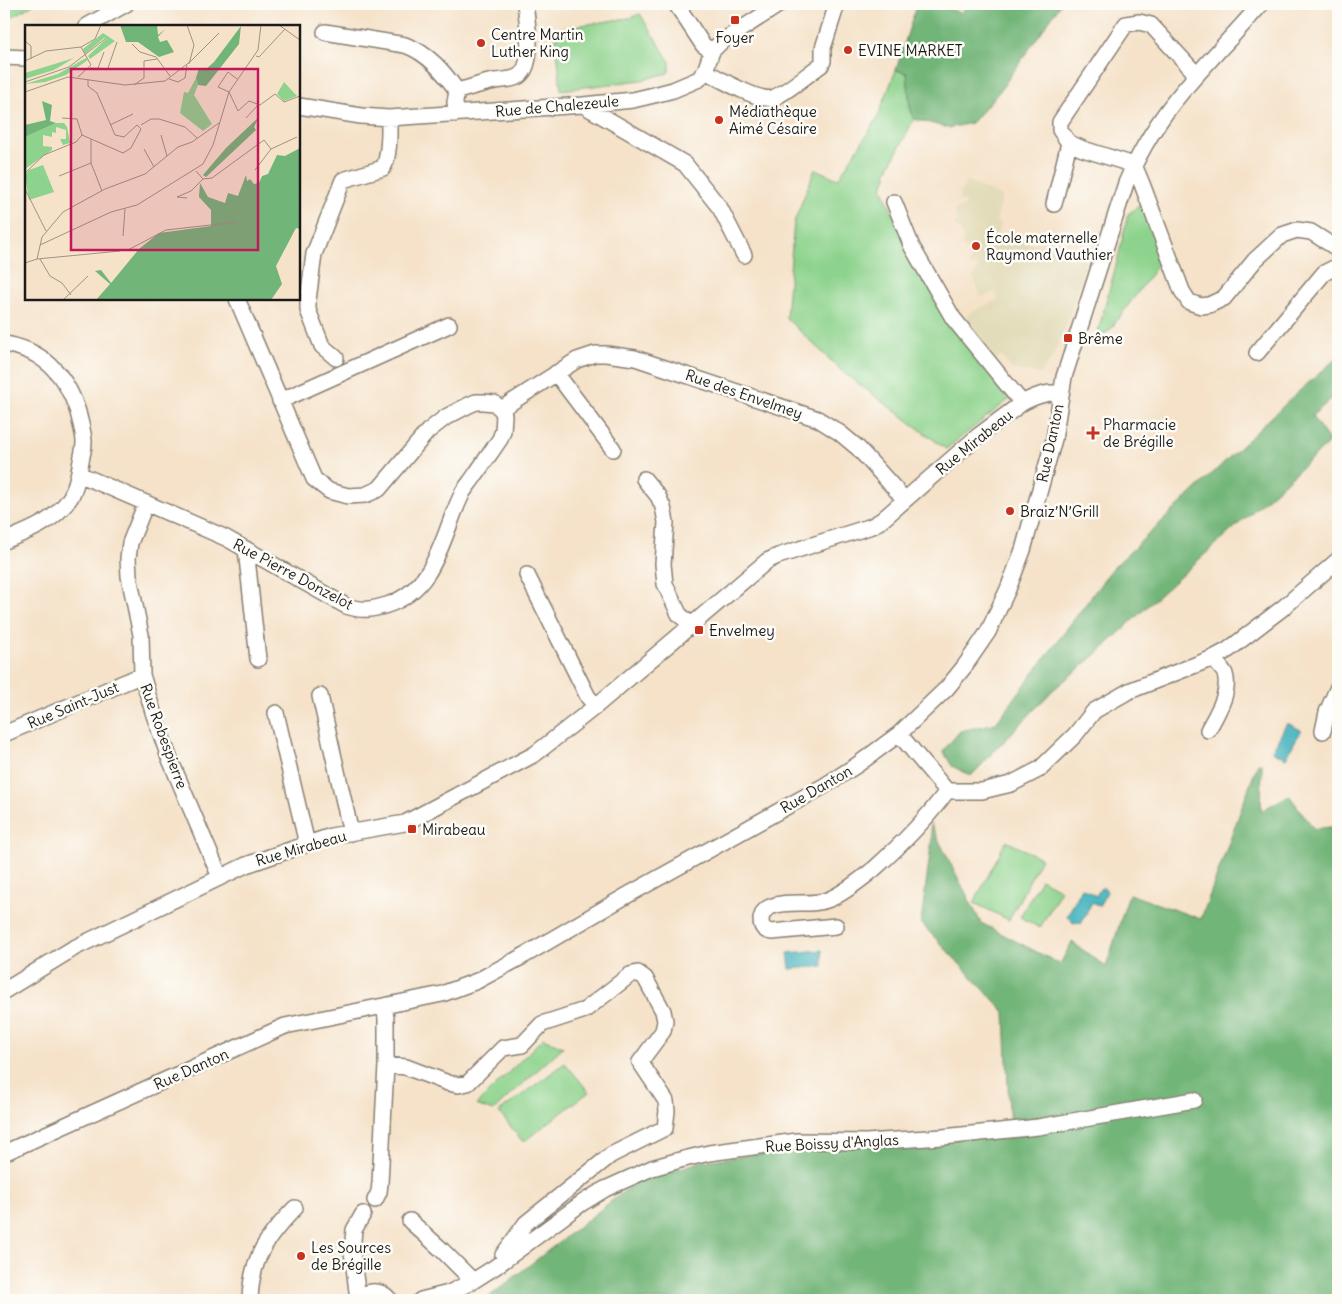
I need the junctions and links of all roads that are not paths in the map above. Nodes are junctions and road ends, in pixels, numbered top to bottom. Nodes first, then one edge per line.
1 (126, 4) edge
2 (525, 4) edge
3 (676, 4) edge
4 (780, 4) edge
5 (837, 4) edge
6 (1261, 4) edge
7 (89, 25) edge
8 (325, 32) dead end
9 (712, 51) junction
10 (4, 57) edge
11 (25, 58) edge
12 (705, 71) junction
13 (1197, 75) junction
14 (457, 91) junction
15 (583, 105) junction
16 (300, 106) edge
17 (456, 114) junction
18 (388, 118) junction
19 (1069, 143) junction
20 (1134, 165) junction
21 (894, 202) dead end
22 (1054, 204) dead end
23 (1338, 249) edge
24 (744, 255) dead end
25 (1338, 266) edge
26 (237, 300) edge
27 (449, 325) dead end
28 (4, 344) edge
29 (1257, 353) dead end
30 (336, 358) dead end
31 (556, 373) junction
32 (1061, 393) junction
33 (280, 401) junction
34 (1022, 403) junction
35 (501, 409) junction
36 (613, 449) dead end
37 (79, 474) junction
38 (644, 479) dead end
39 (905, 500) junction
40 (146, 503) junction
41 (4, 541) edge
42 (246, 549) junction
43 (1338, 560) edge
44 (527, 575) dead end
45 (691, 625) junction
46 (1213, 658) junction
47 (258, 659) dead end
48 (142, 675) junction
49 (1338, 687) edge
50 (320, 696) dead end
51 (596, 706) junction
52 (276, 713) dead end
53 (1208, 730) dead end
54 (1323, 731) dead end
55 (4, 734) edge
56 (899, 734) junction
57 (947, 791) junction
58 (351, 833) junction
59 (307, 844) junction
60 (220, 877) junction
61 (836, 926) dead end
62 (4, 991) edge
63 (384, 1006) junction
64 (386, 1065) junction
65 (1194, 1100) dead end
66 (4, 1153) edge
67 (375, 1200) dead end
68 (295, 1208) dead end
69 (363, 1214) dead end
70 (410, 1221) dead end
71 (495, 1267) junction
72 (473, 1281) junction
73 (450, 1297) edge
74 (358, 1299) edge
75 (250, 1300) edge
76 (390, 1300) edge
77 (421, 1300) edge

1 - 7 street
2 - 14 street
3 - 9 street
4 - 9 street
5 - 12 street
6 - 13 street
8 - 14 street
9 - 12 street
10 - 11 street
12 - 15 street, Rue de Chalezeule
13 - 19 street
13 - 20 street
14 - 17 street
15 - 17 street, Rue de Chalezeule
15 - 24 street
16 - 18 street, Rue de Chalezeule
17 - 18 street, Rue de Chalezeule
18 - 30 street
19 - 20 street
19 - 22 street
20 - 23 street
20 - 32 street
21 - 34 street
25 - 29 street
26 - 33 street
27 - 33 street
28 - 37 street
31 - 35 street, Rue des Envelmey
31 - 36 street
31 - 39 street, Rue des Envelmey
32 - 34 street, Rue Mirabeau
32 - 56 street, Rue Danton
33 - 35 street
34 - 39 street, Rue Mirabeau
35 - 42 street, Rue Pierre Donzelot
37 - 40 street, Rue Pierre Donzelot
37 - 41 street
38 - 45 street
39 - 45 street, Rue Mirabeau
40 - 42 street, Rue Pierre Donzelot
40 - 48 street, Rue Robespierre
42 - 47 street
43 - 46 street
44 - 51 street
45 - 51 street, Rue Mirabeau
46 - 53 street
46 - 57 street
48 - 55 street, Rue Saint-Just
48 - 60 street, Rue Robespierre
49 - 54 street
50 - 58 street
51 - 58 street, Rue Mirabeau
52 - 59 street
56 - 57 street
56 - 63 street, Rue Danton
57 - 61 street
58 - 59 street, Rue Mirabeau
59 - 60 street, Rue Mirabeau
60 - 62 street, Rue Mirabeau
63 - 64 street
63 - 66 street, Rue Danton
64 - 67 street
64 - 71 street
65 - 71 street, Rue Boissy d'Anglas
68 - 75 street
69 - 74 street
70 - 72 street
71 - 72 street, Rue Boissy d'Anglas
72 - 73 street, Rue Boissy d'Anglas
73 - 77 street, Rue Boissy d'Anglas
74 - 76 street

